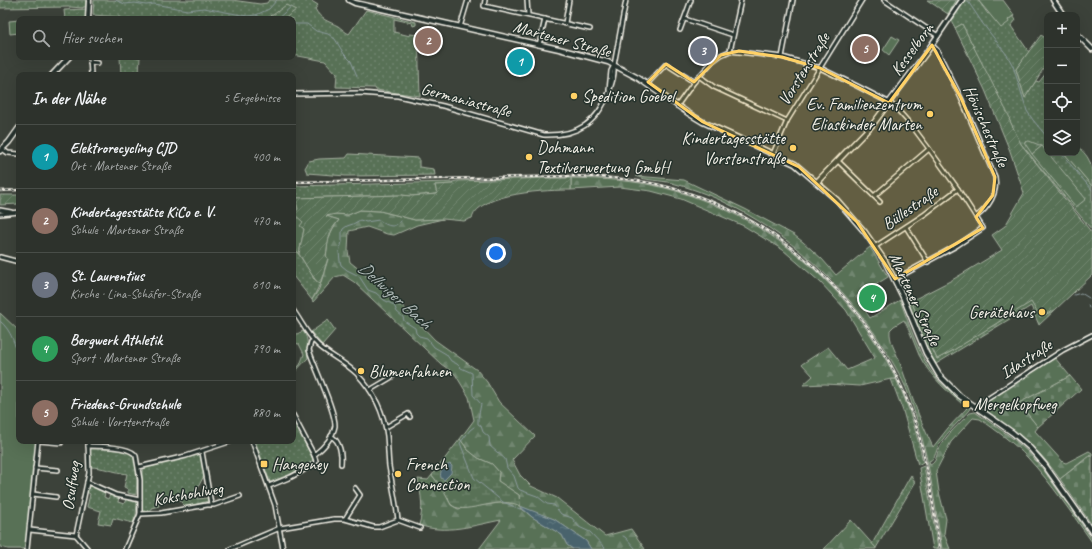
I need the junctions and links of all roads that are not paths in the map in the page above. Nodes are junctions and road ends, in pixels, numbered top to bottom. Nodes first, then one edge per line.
1 (349, 0) edge
2 (468, 0) edge
3 (486, 0) edge
4 (527, 0) edge
5 (569, 0) edge
6 (626, 0) edge
7 (691, 0) edge
8 (741, 0) edge
9 (793, 0) edge
10 (862, 0) edge
11 (884, 0) edge
12 (962, 0) edge
13 (1053, 0) edge
14 (89, 1) edge
15 (364, 2) edge
16 (1061, 12) edge
17 (528, 15) junction
18 (88, 16) edge
19 (685, 19) junction
20 (545, 20) junction
21 (565, 23) junction
22 (460, 27) junction
23 (590, 29) dead end
24 (680, 30) dead end
25 (733, 35) junction
26 (938, 36) junction
27 (1080, 37) edge
28 (539, 45) junction
29 (932, 45) junction
30 (1092, 49) edge
31 (730, 51) junction
32 (782, 57) junction
33 (66, 60) edge
34 (90, 62) joint
35 (98, 62) dead end
36 (614, 65) junction
37 (820, 68) junction
38 (55, 72) edge
39 (91, 72) edge
40 (699, 76) junction
41 (694, 82) junction
42 (647, 84) junction
43 (296, 94) edge
44 (889, 103) junction
45 (677, 106) junction
46 (787, 121) junction
47 (16, 132) edge
48 (929, 149) junction
49 (1, 150) edge
50 (16, 154) edge
51 (774, 154) junction
52 (838, 161) junction
53 (818, 182) junction
54 (958, 189) junction
55 (874, 196) junction
56 (880, 202) dead end
57 (0, 210) edge
58 (11, 212) junction
59 (16, 212) edge
60 (0, 214) edge
61 (976, 216) junction
62 (906, 227) junction
63 (876, 246) junction
64 (0, 257) edge
65 (16, 261) edge
66 (928, 262) junction
67 (895, 279) junction
68 (296, 315) edge
69 (1092, 335) edge
70 (313, 341) junction
71 (392, 377) dead end
72 (370, 390) junction
73 (975, 407) junction
74 (409, 414) dead end
75 (296, 421) edge
76 (386, 427) junction
77 (332, 436) junction
78 (38, 444) edge
79 (220, 444) edge
80 (253, 444) edge
81 (88, 446) joint
82 (202, 452) junction
83 (314, 455) junction
84 (341, 464) dead end
85 (139, 467) junction
86 (35, 468) junction
87 (58, 470) dead end
88 (87, 482) junction
89 (269, 486) junction
90 (355, 488) dead end
91 (33, 494) junction
92 (240, 496) dead end
93 (56, 497) dead end
94 (140, 500) junction
95 (211, 504) junction
96 (140, 514) junction
97 (345, 520) junction
98 (398, 520) junction
99 (280, 528) junction
100 (420, 528) dead end
101 (30, 530) junction
102 (1092, 532) edge
103 (76, 535) junction
104 (87, 548) dead end
105 (27, 549) edge
106 (125, 549) edge
107 (230, 549) edge
108 (283, 549) edge

1 - 15 street, Martener Straße
2 - 22 street
3 - 17 street
4 - 17 street
5 - 21 street
6 - 36 street, Germaniastraße
7 - 19 street
8 - 25 street
9 - 32 street
10 - 37 street, Vorstenstraße
11 - 26 street
12 - 26 street, Kesselborn
13 - 16 street
14 - 18 street
15 - 22 street, Martener Straße
17 - 20 street
19 - 24 street
19 - 25 street
20 - 21 street
20 - 28 street
21 - 23 street
22 - 28 street, Martener Straße
25 - 31 street
26 - 29 street, Kesselborn
27 - 30 street
28 - 36 street, Martener Straße
29 - 44 street, Kesselborn
29 - 61 street, Hövischestraße
31 - 32 street
31 - 40 street
32 - 37 street
33 - 38 street
34 - 35 street
34 - 39 street
36 - 42 street, Martener Straße
36 - 43 street, Germaniastraße
37 - 44 street
37 - 46 street, Vorstenstraße
40 - 41 street
40 - 46 street
41 - 42 street
41 - 45 street
42 - 45 street, Martener Straße
44 - 48 street
44 - 52 street, Kesselborn
45 - 51 street, Martener Straße
46 - 51 street, Vorstenstraße
47 - 49 street
48 - 54 street
48 - 55 street
49 - 50 street
51 - 53 street, Martener Straße
52 - 53 street, Kesselborn
52 - 55 street
53 - 63 street, Martener Straße
54 - 61 street
54 - 62 street, Büllestraße
55 - 56 street
57 - 58 street
58 - 59 street
58 - 60 street
61 - 66 street
62 - 63 street, Büllestraße
62 - 66 street
63 - 67 street, Martener Straße
64 - 65 street
66 - 67 street
67 - 73 street, Martener Straße
68 - 70 street
69 - 73 street, Idastraße
70 - 72 street
70 - 77 street
71 - 72 street
72 - 76 street
73 - 102 street, Martener Straße
74 - 76 street
75 - 83 street
76 - 98 street
77 - 83 street
77 - 84 street
78 - 86 street
79 - 82 street
80 - 89 street
81 - 85 street
81 - 88 street, Osulfweg
82 - 85 street
82 - 95 street
83 - 89 street
85 - 94 street
86 - 87 street
86 - 91 street
88 - 94 street
88 - 103 street, Osulfweg
89 - 99 street
90 - 97 street
91 - 93 street
91 - 101 street
92 - 95 street, Kokshohlweg
94 - 96 street
95 - 96 street, Kokshohlweg
96 - 106 street
97 - 98 street
97 - 99 street
98 - 100 street
99 - 107 street
99 - 108 street
101 - 103 street
101 - 105 street
103 - 104 street

